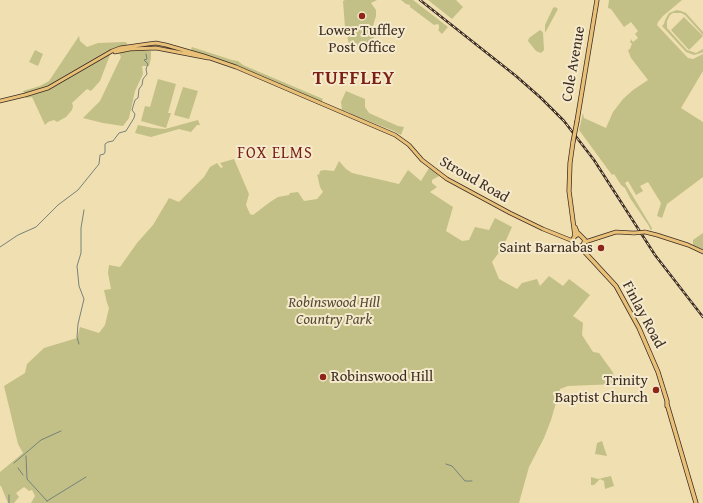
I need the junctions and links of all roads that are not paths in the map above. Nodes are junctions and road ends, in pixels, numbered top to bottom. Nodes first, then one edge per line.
1 (597, 0) edge
2 (0, 101) edge
3 (575, 237) junction
4 (583, 237) junction
5 (593, 239) junction
6 (583, 244) junction
7 (703, 252) edge
8 (661, 387) junction
9 (667, 406) junction
10 (696, 503) edge

1 - 3 highway, Cole Avenue, bridge
2 - 3 main road, Stroud Road
3 - 4 highway
3 - 6 highway
4 - 5 main road
4 - 6 highway, Finlay Road
5 - 6 main road
5 - 7 main road, bridge
6 - 8 highway, Finlay Road
8 - 9 highway, Finlay Road
8 - 9 highway, Finlay Road
9 - 10 highway, Finlay Road

